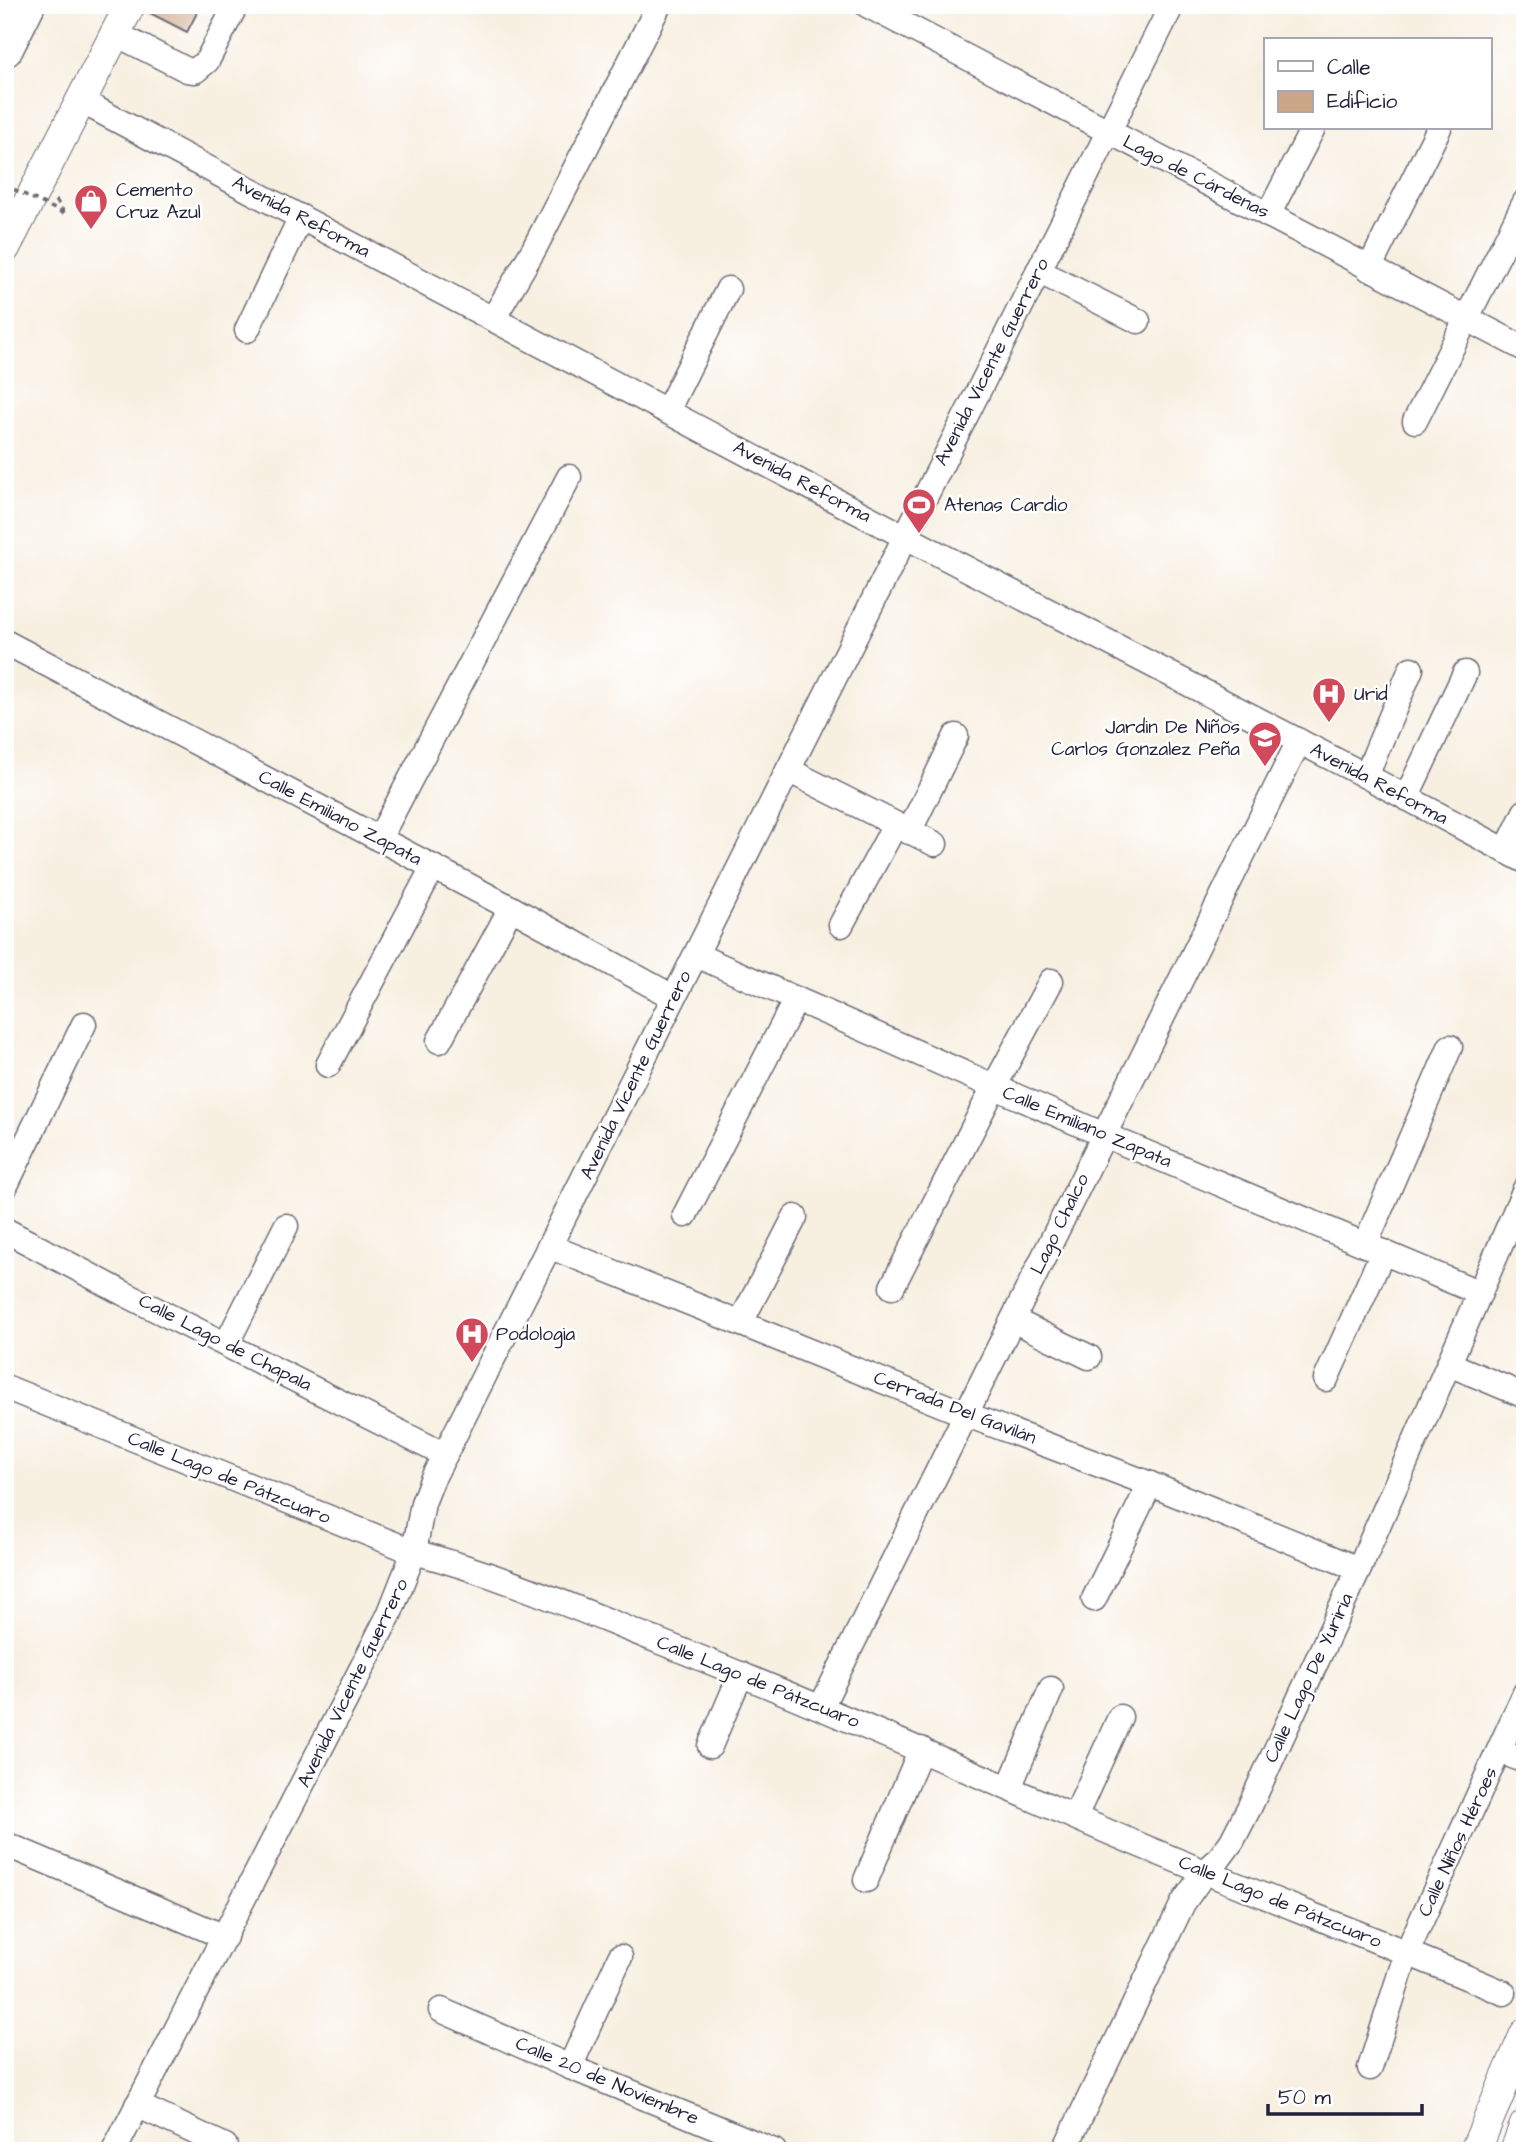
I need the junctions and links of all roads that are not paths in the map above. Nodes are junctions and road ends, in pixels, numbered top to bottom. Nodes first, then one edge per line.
1 (27, 5) edge
2 (130, 5) edge
3 (236, 5) edge
4 (659, 5) edge
5 (867, 5) edge
6 (1172, 5) edge
7 (116, 34) junction
8 (5, 48) edge
9 (81, 102) junction
10 (1312, 130) edge
11 (1438, 130) edge
12 (1108, 132) junction
13 (1525, 202) edge
14 (1268, 215) junction
15 (301, 216) junction
16 (9, 238) edge
17 (1369, 269) junction
18 (1038, 271) junction
19 (728, 289) dead end
20 (1465, 318) junction
21 (493, 319) junction
22 (1138, 321) dead end
23 (247, 330) dead end
24 (1525, 349) edge
25 (667, 411) junction
26 (1415, 422) dead end
27 (569, 477) dead end
28 (905, 536) junction
29 (5, 642) edge
30 (1411, 669) dead end
31 (1465, 673) dead end
32 (956, 736) dead end
33 (1299, 741) junction
34 (788, 770) junction
35 (1366, 776) junction
36 (1406, 798) junction
37 (1525, 812) edge
38 (902, 828) junction
39 (379, 839) junction
40 (935, 844) dead end
41 (1515, 856) edge
42 (433, 867) junction
43 (511, 908) junction
44 (841, 925) dead end
45 (696, 955) junction
46 (1051, 981) dead end
47 (673, 997) junction
48 (796, 999) junction
49 (84, 1024) dead end
50 (439, 1041) dead end
51 (1450, 1047) dead end
52 (328, 1065) dead end
53 (994, 1087) junction
54 (1104, 1135) junction
55 (5, 1186) edge
56 (1525, 1189) edge
57 (685, 1215) dead end
58 (795, 1217) dead end
59 (286, 1226) dead end
60 (5, 1230) edge
61 (551, 1247) junction
62 (1374, 1249) junction
63 (892, 1287) dead end
64 (1480, 1293) junction
65 (1013, 1320) junction
66 (741, 1322) junction
67 (227, 1343) junction
68 (1089, 1357) dead end
69 (1449, 1363) junction
70 (1326, 1379) dead end
71 (5, 1387) edge
72 (1525, 1396) edge
73 (965, 1414) junction
74 (445, 1455) junction
75 (1150, 1484) junction
76 (414, 1552) junction
77 (1359, 1569) junction
78 (1094, 1598) dead end
79 (741, 1674) junction
80 (1051, 1689) dead end
81 (1525, 1693) edge
82 (821, 1707) junction
83 (1120, 1717) dead end
84 (710, 1746) dead end
85 (921, 1749) junction
86 (1500, 1751) junction
87 (1525, 1761) edge
88 (1009, 1788) junction
89 (1075, 1818) junction
90 (5, 1844) edge
91 (1204, 1873) junction
92 (866, 1880) dead end
93 (225, 1937) junction
94 (1407, 1952) junction
95 (620, 1957) dead end
96 (1504, 1993) dead end
97 (441, 2010) dead end
98 (1525, 2034) edge
99 (570, 2067) junction
100 (1370, 2068) dead end
101 (137, 2105) junction
102 (1525, 2125) edge
103 (225, 2146) dead end
104 (770, 2150) edge
105 (114, 2151) edge
106 (1064, 2151) edge
107 (1475, 2151) edge
108 (1515, 2151) edge

1 - 8 highway
2 - 7 main road
3 - 7 street
4 - 21 street
5 - 12 street, Lago de Cárdenas
6 - 12 street, Avenida Vicente Guerrero
7 - 9 main road
9 - 15 street, Avenida Reforma
9 - 16 main road
10 - 14 street
11 - 17 street
12 - 14 street, Lago de Cárdenas
12 - 18 street, Avenida Vicente Guerrero
13 - 20 street
14 - 17 street, Lago de Cárdenas
15 - 21 street, Avenida Reforma
15 - 23 street
17 - 20 street, Lago de Cárdenas
18 - 22 street
18 - 28 street, Avenida Vicente Guerrero
19 - 25 street
20 - 24 street, Lago de Cárdenas
20 - 26 street
21 - 25 street, Avenida Reforma
25 - 28 street, Avenida Reforma
27 - 39 street
28 - 33 street, Avenida Reforma
28 - 34 street, Avenida Vicente Guerrero
29 - 39 street, Calle Emiliano Zapata
30 - 35 street
31 - 36 street
32 - 38 street
33 - 35 street, Avenida Reforma
33 - 54 street, Lago Chalco
34 - 38 street
34 - 45 street, Avenida Vicente Guerrero
35 - 36 street, Avenida Reforma
36 - 41 street, Avenida Reforma
37 - 41 street
38 - 40 street
38 - 44 street
39 - 42 street, Calle Emiliano Zapata
42 - 43 street, Calle Emiliano Zapata
42 - 52 street
43 - 47 street, Calle Emiliano Zapata
43 - 50 street
45 - 47 street, Avenida Vicente Guerrero
45 - 48 street, Calle Emiliano Zapata
46 - 53 street
47 - 61 street, Avenida Vicente Guerrero
48 - 53 street, Calle Emiliano Zapata
48 - 57 street
49 - 55 street
51 - 62 street
53 - 54 street, Calle Emiliano Zapata
53 - 63 street
54 - 62 street, Calle Emiliano Zapata
54 - 65 street, Lago Chalco
56 - 64 street, Calle Lago De Yuriria
58 - 66 street
59 - 67 street
60 - 67 street, Calle Lago de Chapala
61 - 66 street, Cerrada Del Gavilán
61 - 74 street, Avenida Vicente Guerrero
62 - 64 street, Calle Emiliano Zapata
62 - 70 street
64 - 69 street, Calle Lago De Yuriria
65 - 68 street
65 - 73 street, Lago Chalco
66 - 73 street, Cerrada Del Gavilán
67 - 74 street, Calle Lago de Chapala
69 - 72 street
69 - 77 street, Calle Lago De Yuriria
71 - 76 street, Calle Lago de Pátzcuaro
73 - 75 street, Cerrada Del Gavilán
73 - 82 street, Lago Chalco
74 - 76 street, Avenida Vicente Guerrero
75 - 77 street, Cerrada Del Gavilán
75 - 78 street
76 - 79 street, Calle Lago de Pátzcuaro
76 - 93 street, Avenida Vicente Guerrero
77 - 91 street, Calle Lago De Yuriria
79 - 82 street, Calle Lago de Pátzcuaro
79 - 84 street
80 - 88 street
81 - 86 street, Calle Niños Héroes
82 - 85 street, Calle Lago de Pátzcuaro
83 - 89 street
85 - 88 street, Calle Lago de Pátzcuaro
85 - 92 street
86 - 87 street
86 - 94 street, Calle Niños Héroes
88 - 89 street, Calle Lago de Pátzcuaro
89 - 91 street, Calle Lago de Pátzcuaro
90 - 93 street
91 - 94 street, Calle Lago de Pátzcuaro
91 - 106 street, Calle Lago De Yuriria
93 - 101 street, Avenida Vicente Guerrero
94 - 96 street, Calle Lago de Pátzcuaro
94 - 100 street, Calle Niños Héroes
95 - 99 street
97 - 99 street, Calle 20 de Noviembre
98 - 107 main road
99 - 104 street, Calle 20 de Noviembre
101 - 103 street
101 - 105 street, Avenida Vicente Guerrero
102 - 108 main road

